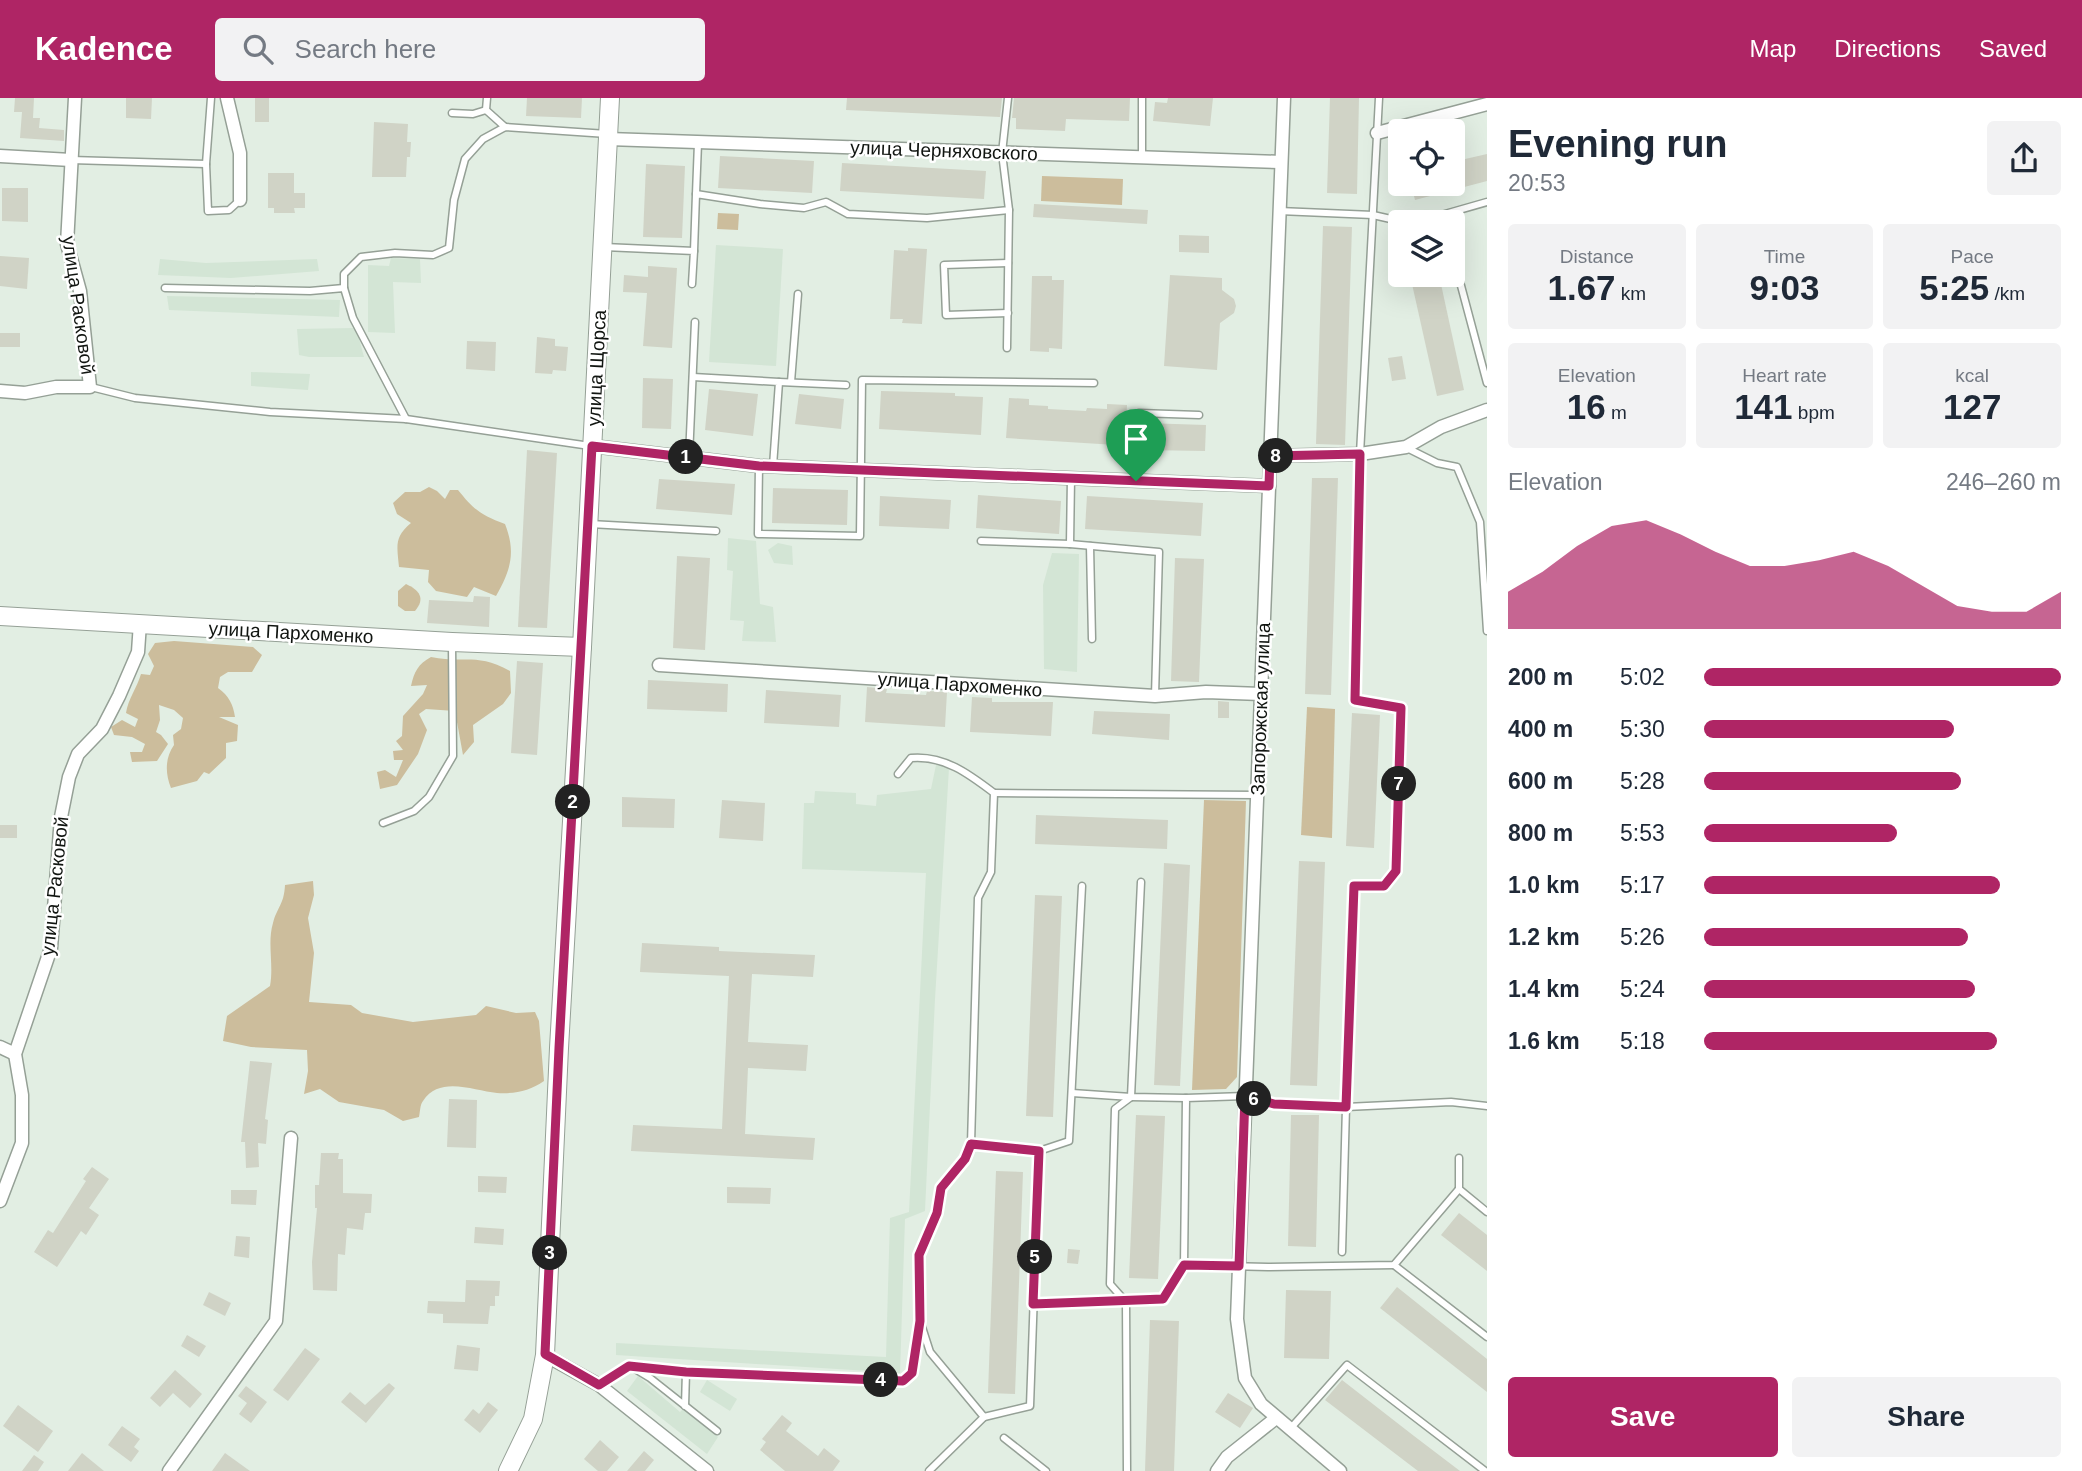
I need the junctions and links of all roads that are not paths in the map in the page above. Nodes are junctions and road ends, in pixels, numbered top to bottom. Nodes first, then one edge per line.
1 (75, 98) edge
2 (211, 98) edge
3 (227, 98) edge
4 (487, 98) edge
5 (610, 98) edge
6 (1008, 98) edge
7 (1142, 98) edge
8 (1284, 98) edge
9 (1379, 98) edge
10 (1487, 104) edge
11 (486, 110) junction
12 (452, 113) dead end
13 (505, 127) junction
14 (1377, 133) junction
15 (608, 136) junction
16 (698, 142) junction
17 (1002, 153) junction
18 (0, 156) edge
19 (1142, 157) junction
20 (71, 160) junction
21 (1281, 162) junction
22 (206, 164) junction
23 (696, 194) junction
24 (240, 200) joint
25 (1487, 202) edge
26 (1009, 210) junction
27 (1458, 210) edge
28 (1279, 211) junction
29 (1373, 215) junction
30 (1388, 218) edge
31 (602, 247) junction
32 (694, 251) junction
33 (1008, 262) junction
34 (692, 284) dead end
35 (1461, 287) edge
36 (165, 288) dead end
37 (344, 288) junction
38 (798, 294) dead end
39 (1008, 313) junction
40 (695, 322) dead end
41 (1007, 348) dead end
42 (693, 377) junction
43 (779, 382) junction
44 (791, 382) junction
45 (1094, 383) dead end
46 (1487, 383) edge
47 (846, 385) dead end
48 (90, 387) junction
49 (0, 391) edge
50 (1487, 410) edge
51 (1199, 415) dead end
52 (406, 419) junction
53 (592, 446) junction
54 (1406, 447) junction
55 (1360, 454) junction
56 (1270, 456) junction
57 (689, 457) junction
58 (759, 466) junction
59 (773, 466) junction
60 (861, 470) junction
61 (1071, 478) junction
62 (1136, 481) junction
63 (1269, 486) junction
64 (1483, 523) edge
65 (588, 524) junction
66 (716, 531) dead end
67 (981, 541) dead end
68 (1070, 544) junction
69 (1090, 546) junction
70 (1485, 591) edge
71 (0, 616) edge
72 (140, 623) junction
73 (1487, 631) edge
74 (1092, 639) dead end
75 (452, 642) junction
76 (582, 647) junction
77 (659, 665) dead end
78 (1261, 694) junction
79 (1155, 696) junction
80 (898, 774) dead end
81 (995, 793) junction
82 (1257, 795) junction
83 (383, 823) dead end
84 (1141, 883) dead end
85 (1082, 886) dead end
86 (0, 1047) edge
87 (15, 1054) junction
88 (1072, 1093) junction
89 (1245, 1096) junction
90 (1131, 1097) junction
91 (1186, 1098) junction
92 (1487, 1106) edge
93 (1346, 1107) junction
94 (291, 1138) dead end
95 (971, 1144) junction
96 (1039, 1151) junction
97 (1459, 1158) dead end
98 (1459, 1189) junction
99 (0, 1201) edge
100 (1487, 1212) edge
101 (1342, 1252) dead end
102 (1184, 1265) junction
103 (1394, 1265) junction
104 (1239, 1266) junction
105 (1126, 1302) junction
106 (1033, 1304) junction
107 (920, 1321) junction
108 (1487, 1337) edge
109 (545, 1354) junction
110 (629, 1366) junction
111 (686, 1372) junction
112 (599, 1385) junction
113 (685, 1406) junction
114 (984, 1417) junction
115 (1276, 1418) junction
116 (1290, 1429) junction
117 (717, 1431) dead end
118 (1004, 1438) dead end
119 (169, 1471) edge
120 (508, 1471) edge
121 (707, 1471) edge
122 (929, 1471) edge
123 (1046, 1471) edge
124 (1127, 1471) edge
125 (1217, 1471) edge
126 (1340, 1471) edge
127 (1485, 1471) edge

1 - 20 street, улица Расковой
2 - 22 lane
3 - 24 street
4 - 11 lane
5 - 15 main road, улица Щорса
6 - 17 lane
7 - 19 lane
8 - 21 street, Запорожская улица
9 - 14 lane
10 - 14 street
11 - 12 lane
11 - 13 lane
13 - 15 lane
13 - 37 lane
14 - 29 lane
15 - 16 street, улица Черняховского
15 - 31 main road, улица Щорса
16 - 17 street, улица Черняховского
16 - 23 lane
17 - 19 street, улица Черняховского
17 - 26 lane
18 - 20 street
19 - 21 street, улица Черняховского
20 - 22 lane
20 - 48 street, улица Расковой
21 - 28 street, Запорожская улица
22 - 24 lane
23 - 26 lane
23 - 32 lane
25 - 27 lane
26 - 33 lane
28 - 29 lane
28 - 56 street, Запорожская улица
29 - 30 lane
29 - 55 lane
31 - 32 lane
31 - 53 main road, улица Щорса
32 - 34 lane
33 - 39 lane
33 - 39 lane
35 - 46 lane
36 - 37 lane
37 - 52 lane
38 - 44 lane
39 - 41 lane
40 - 42 lane
42 - 43 lane
42 - 57 lane
43 - 44 lane
43 - 59 lane
44 - 47 lane
45 - 60 lane
48 - 49 street
48 - 52 lane
50 - 54 street
51 - 62 lane
52 - 53 lane
53 - 57 street
53 - 65 main road, улица Щорса
54 - 55 street
54 - 64 lane
55 - 56 street
55 - 93 lane
56 - 63 street, Запорожская улица
57 - 58 street
58 - 59 street
58 - 60 lane
59 - 60 street
60 - 61 street
61 - 62 street
61 - 68 lane
62 - 63 street
63 - 78 street, Запорожская улица
64 - 70 lane
65 - 66 lane
65 - 76 main road, улица Щорса
67 - 68 lane
68 - 69 lane
69 - 74 lane
69 - 79 lane
70 - 73 lane
71 - 72 main road, улица Пархоменко
72 - 75 main road, улица Пархоменко
72 - 87 street, улица Расковой
75 - 76 main road, улица Пархоменко
75 - 83 lane
76 - 109 main road, улица Щорса
77 - 79 street, улица Пархоменко
78 - 79 street, улица Пархоменко
78 - 82 street, Запорожская улица
80 - 81 lane
81 - 82 lane
81 - 95 lane
82 - 89 street, Запорожская улица
84 - 90 lane
85 - 88 lane
86 - 87 street
87 - 99 street, улица Расковой
88 - 90 lane
88 - 96 lane
89 - 91 lane
89 - 93 lane
89 - 104 street, Запорожская улица
90 - 91 lane
90 - 105 lane
91 - 102 lane
92 - 93 lane
93 - 101 lane
94 - 119 street
95 - 96 lane
95 - 107 lane
96 - 106 lane
97 - 98 lane
98 - 100 lane
98 - 103 lane
102 - 104 lane
102 - 105 lane
103 - 104 lane
103 - 108 lane
104 - 115 street, Запорожская улица
105 - 106 lane
105 - 124 lane
106 - 114 lane
107 - 111 lane
107 - 114 lane
109 - 112 street
109 - 120 main road, улица Щорса
110 - 111 lane
110 - 112 lane
110 - 113 lane
111 - 113 lane
112 - 121 street
113 - 117 lane
114 - 122 lane
115 - 116 street, Запорожская улица
115 - 125 street
116 - 126 street, Запорожская улица
116 - 127 lane
118 - 123 lane

